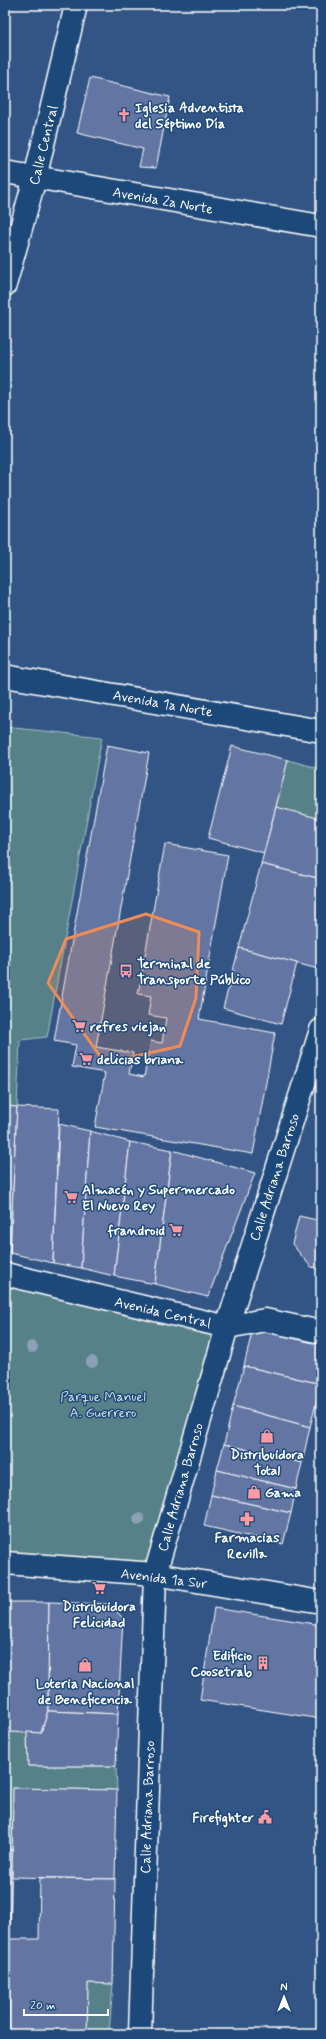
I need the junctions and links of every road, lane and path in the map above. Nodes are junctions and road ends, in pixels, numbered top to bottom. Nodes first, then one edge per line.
1 (76, 5) edge
2 (5, 172) edge
3 (35, 178) junction
4 (321, 226) edge
5 (5, 285) edge
6 (5, 676) edge
7 (321, 731) edge
8 (321, 1030) edge
9 (5, 1274) edge
10 (227, 1327) junction
11 (321, 1332) edge
12 (5, 1563) edge
13 (155, 1574) junction
14 (321, 1602) edge
15 (140, 2034) edge

1 - 3 street, Calle Central
2 - 3 street, Avenida 2a Norte
3 - 4 street, Avenida 2a Norte
3 - 5 street, Calle Central
6 - 7 street, Avenida 1a Norte
8 - 10 street, Calle Adriana Barroso
9 - 10 street, Avenida Central
10 - 11 street, Avenida Central
10 - 13 street, Calle Adriana Barroso
12 - 13 street, Avenida 1a Sur
13 - 14 street, Avenida 1a Sur
13 - 15 street, Calle Adriana Barroso

